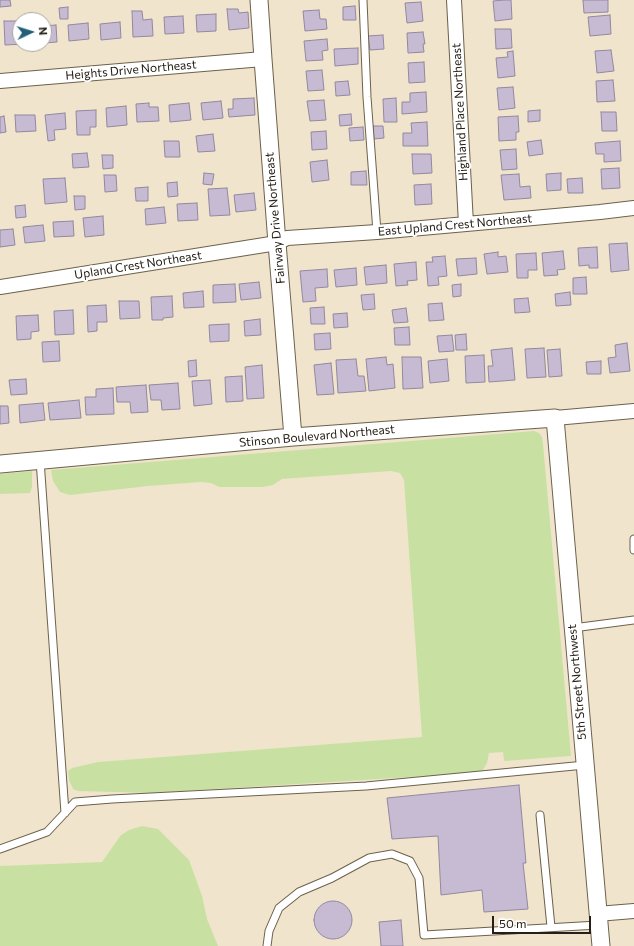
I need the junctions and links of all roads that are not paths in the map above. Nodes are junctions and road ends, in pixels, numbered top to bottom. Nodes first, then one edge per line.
1 (259, 0) edge
2 (363, 0) edge
3 (454, 0) edge
4 (263, 59) junction
5 (0, 81) edge
6 (634, 208) edge
7 (466, 224) junction
8 (377, 232) junction
9 (277, 243) junction
10 (0, 287) edge
11 (634, 411) edge
12 (555, 418) junction
13 (293, 437) junction
14 (40, 460) junction
15 (0, 464) edge
16 (634, 539) edge
17 (634, 550) edge
18 (634, 620) edge
19 (573, 628) junction
20 (585, 765) junction
21 (65, 813) junction
22 (540, 815) dead end
23 (0, 849) edge
24 (634, 911) edge
25 (598, 919) junction
26 (551, 927) junction
27 (267, 946) edge
28 (601, 946) edge

1 - 4 street, Fairway Drive Northeast
2 - 8 lane
3 - 7 street, Highland Place Northeast
4 - 5 street, Heights Drive Northeast
4 - 9 street, Fairway Drive Northeast
6 - 7 street, East Upland Crest Northeast
7 - 8 street, East Upland Crest Northeast
8 - 9 street, East Upland Crest Northeast
9 - 10 street, Upland Crest Northeast
9 - 13 street, Fairway Drive Northeast
11 - 12 street, Stinson Boulevard Northeast
12 - 13 street, Stinson Boulevard Northeast
12 - 19 street, 5th Street Northwest
13 - 14 street, Stinson Boulevard Northeast
14 - 15 street, Stinson Boulevard Northeast
14 - 21 lane
16 - 17 lane
18 - 19 lane
19 - 20 street, 5th Street Northwest
20 - 21 lane
20 - 25 street, 5th Street Northwest
21 - 23 lane
22 - 26 lane
24 - 25 street
25 - 26 lane
25 - 28 street, 5th Street Northwest
26 - 27 lane

